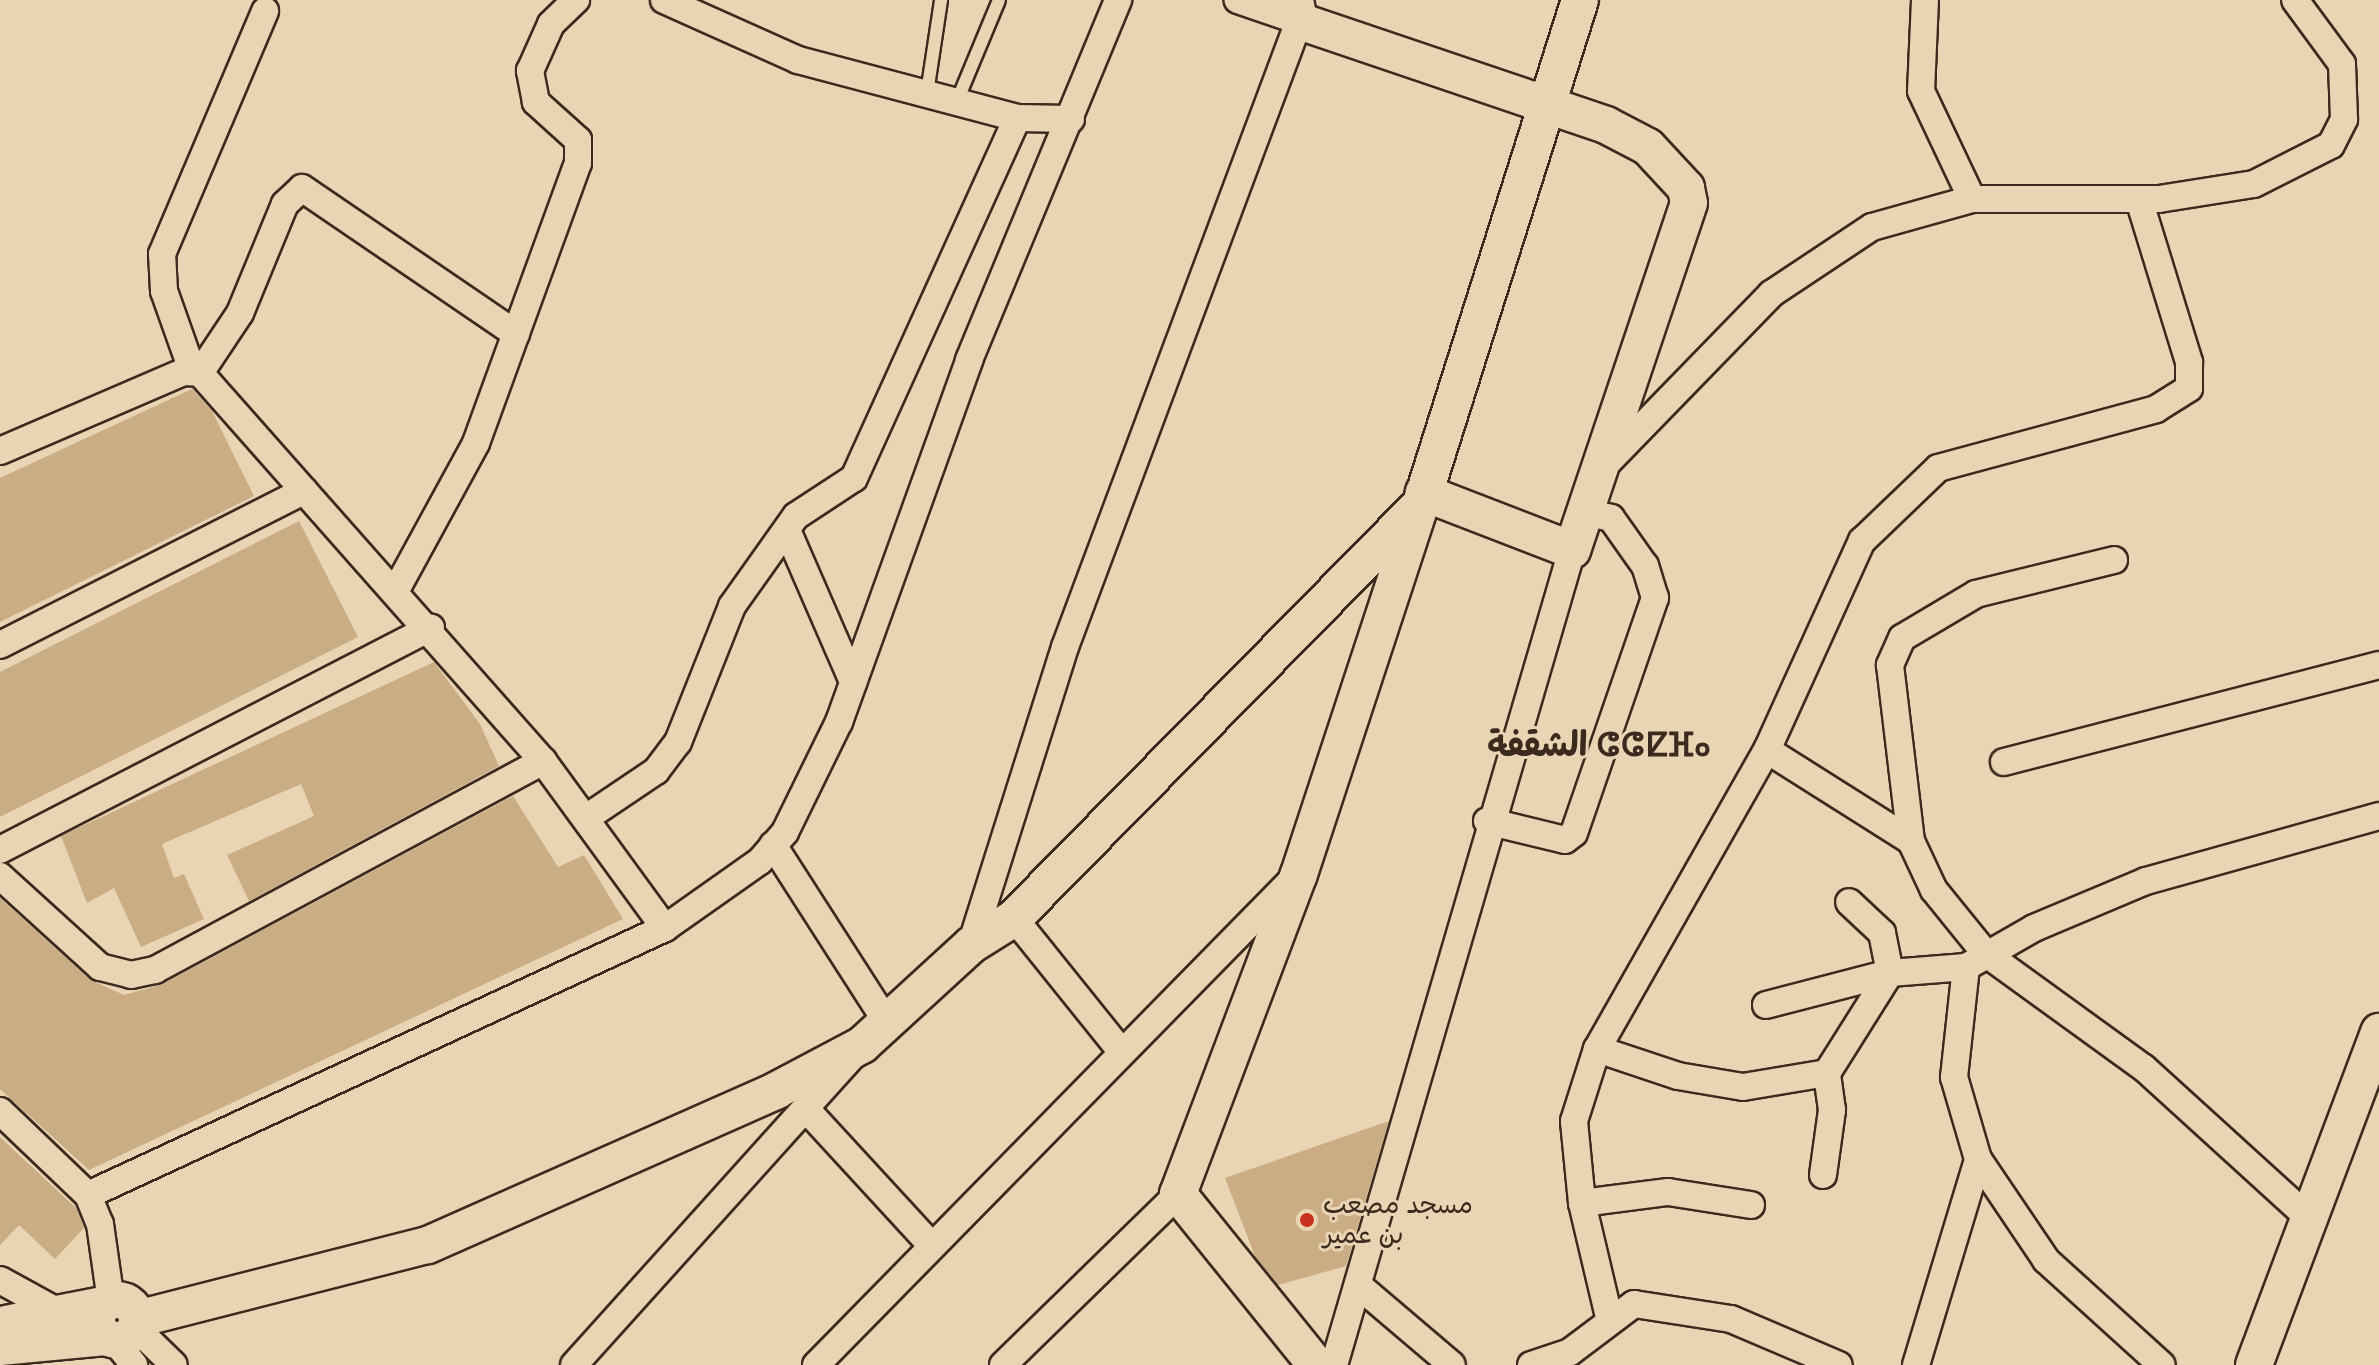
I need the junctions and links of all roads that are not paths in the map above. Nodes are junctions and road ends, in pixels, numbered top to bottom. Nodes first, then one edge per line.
1 (576, 0) edge
2 (941, 0) edge
3 (999, 0) edge
4 (1118, 0) edge
5 (1238, 0) edge
6 (1580, 0) edge
7 (1925, 0) edge
8 (2295, 0) edge
9 (668, 1) edge
10 (1297, 10) edge
11 (265, 11) dead end
12 (927, 93) junction
13 (957, 101) junction
14 (1544, 102) junction
15 (1017, 118) junction
16 (1071, 119) junction
17 (1972, 199) junction
18 (2139, 199) junction
19 (516, 334) junction
20 (196, 372) junction
21 (0, 451) edge
22 (304, 491) junction
23 (1589, 496) junction
24 (1422, 498) junction
25 (787, 530) junction
26 (1572, 550) junction
27 (2114, 560) dead end
28 (396, 590) junction
29 (431, 628) junction
30 (0, 645) edge
31 (2379, 665) edge
32 (853, 682) junction
33 (1767, 750) junction
34 (543, 761) junction
35 (2004, 762) dead end
36 (589, 816) junction
37 (2379, 816) edge
38 (1487, 821) junction
39 (1911, 841) junction
40 (773, 845) junction
41 (0, 850) edge
42 (1299, 874) junction
43 (0, 876) edge
44 (1849, 902) dead end
45 (1014, 918) junction
46 (665, 928) junction
47 (971, 945) junction
48 (1975, 960) junction
49 (1890, 973) junction
50 (1766, 1005) dead end
51 (874, 1033) junction
52 (2378, 1038) edge
53 (1597, 1049) junction
54 (1120, 1050) junction
55 (1827, 1073) junction
56 (807, 1110) junction
57 (0, 1111) edge
58 (1978, 1159) junction
59 (1823, 1175) dead end
60 (1178, 1194) junction
61 (88, 1195) junction
62 (1582, 1203) junction
63 (1751, 1205) dead end
64 (2308, 1217) junction
65 (931, 1245) junction
66 (0, 1280) edge
67 (1358, 1285) junction
68 (60, 1313) junction
69 (1609, 1317) junction
70 (0, 1325) edge
71 (120, 1328) edge
72 (0, 1347) edge
73 (174, 1365) edge
74 (574, 1365) edge
75 (816, 1365) edge
76 (1003, 1365) edge
77 (1316, 1365) edge
78 (1334, 1365) edge
79 (1452, 1365) edge
80 (1531, 1365) edge
81 (1839, 1365) edge
82 (1916, 1365) edge
83 (2162, 1365) edge
84 (2254, 1365) edge

1 - 19 street
2 - 12 lane
3 - 13 lane
4 - 16 street
5 - 10 street
6 - 14 main road
7 - 17 street
8 - 18 street
9 - 12 street
10 - 14 main road
10 - 47 street
11 - 20 street
12 - 13 street
13 - 15 street
14 - 23 main road
14 - 24 main road
15 - 16 street
15 - 25 street
16 - 32 street
17 - 18 street
17 - 23 street
18 - 33 street
19 - 20 street
19 - 28 street
20 - 21 street
20 - 22 street
22 - 28 street
22 - 30 street
23 - 26 main road
23 - 38 street
24 - 26 main road
24 - 42 main road
24 - 45 main road
25 - 32 street
25 - 36 street
26 - 38 street
27 - 39 street
28 - 29 street
29 - 34 street
29 - 41 street
31 - 35 street
32 - 40 street
33 - 39 street
33 - 53 street
34 - 36 street
34 - 43 street
36 - 46 street
37 - 48 street
38 - 67 street
39 - 48 street
40 - 46 street
40 - 51 street
42 - 54 street
42 - 60 main road
44 - 49 street
45 - 47 main road
45 - 54 street
46 - 61 street
47 - 51 main road
48 - 49 street
48 - 58 street
48 - 64 street
49 - 50 street
49 - 55 street
51 - 56 street
51 - 71 main road
52 - 64 main road
53 - 55 street
53 - 62 street
54 - 65 street
55 - 59 street
56 - 65 street
56 - 74 street
57 - 61 street
58 - 82 street
58 - 83 street
60 - 76 street
60 - 77 main road
61 - 71 street
62 - 63 street
62 - 69 street
64 - 84 main road
65 - 75 street
66 - 68 street
67 - 78 street
67 - 79 street
68 - 70 main road
68 - 71 main road
69 - 80 street
69 - 81 street
71 - 72 main road
71 - 73 street

